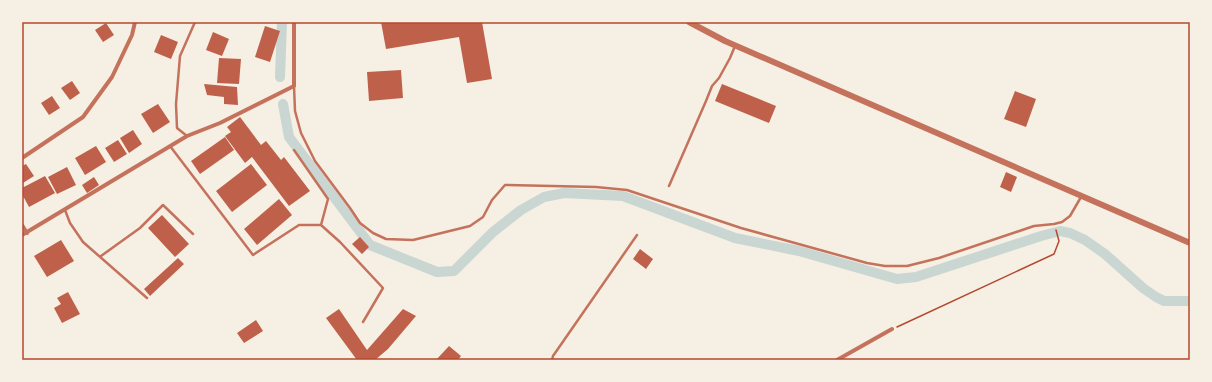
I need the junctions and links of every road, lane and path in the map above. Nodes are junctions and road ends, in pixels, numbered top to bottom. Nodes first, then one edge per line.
1 (135, 22) edge
2 (195, 22) edge
3 (294, 22) edge
4 (689, 22) edge
5 (735, 45) junction
6 (294, 86) junction
7 (187, 136) junction
8 (170, 146) junction
9 (294, 150) dead end
10 (22, 158) edge
11 (669, 186) dead end
12 (1081, 196) junction
13 (65, 210) junction
14 (1054, 224) junction
15 (22, 225) edge
16 (321, 225) junction
17 (27, 233) junction
18 (193, 234) dead end
19 (22, 235) edge
20 (637, 235) dead end
21 (1190, 243) edge
22 (101, 256) junction
23 (147, 298) dead end
24 (363, 322) dead end
25 (892, 329) joint
26 (552, 360) edge
27 (837, 360) edge

1 - 10 street
2 - 7 lane
3 - 6 street
4 - 5 street
5 - 11 lane
5 - 12 street
6 - 7 street
6 - 14 lane
7 - 8 street
8 - 13 street
8 - 16 lane
9 - 16 lane
12 - 14 lane
12 - 21 street
13 - 17 street
13 - 22 lane
14 - 25 path
15 - 17 street
16 - 24 lane
17 - 19 street
18 - 22 lane
20 - 26 lane
22 - 23 lane
25 - 27 street

